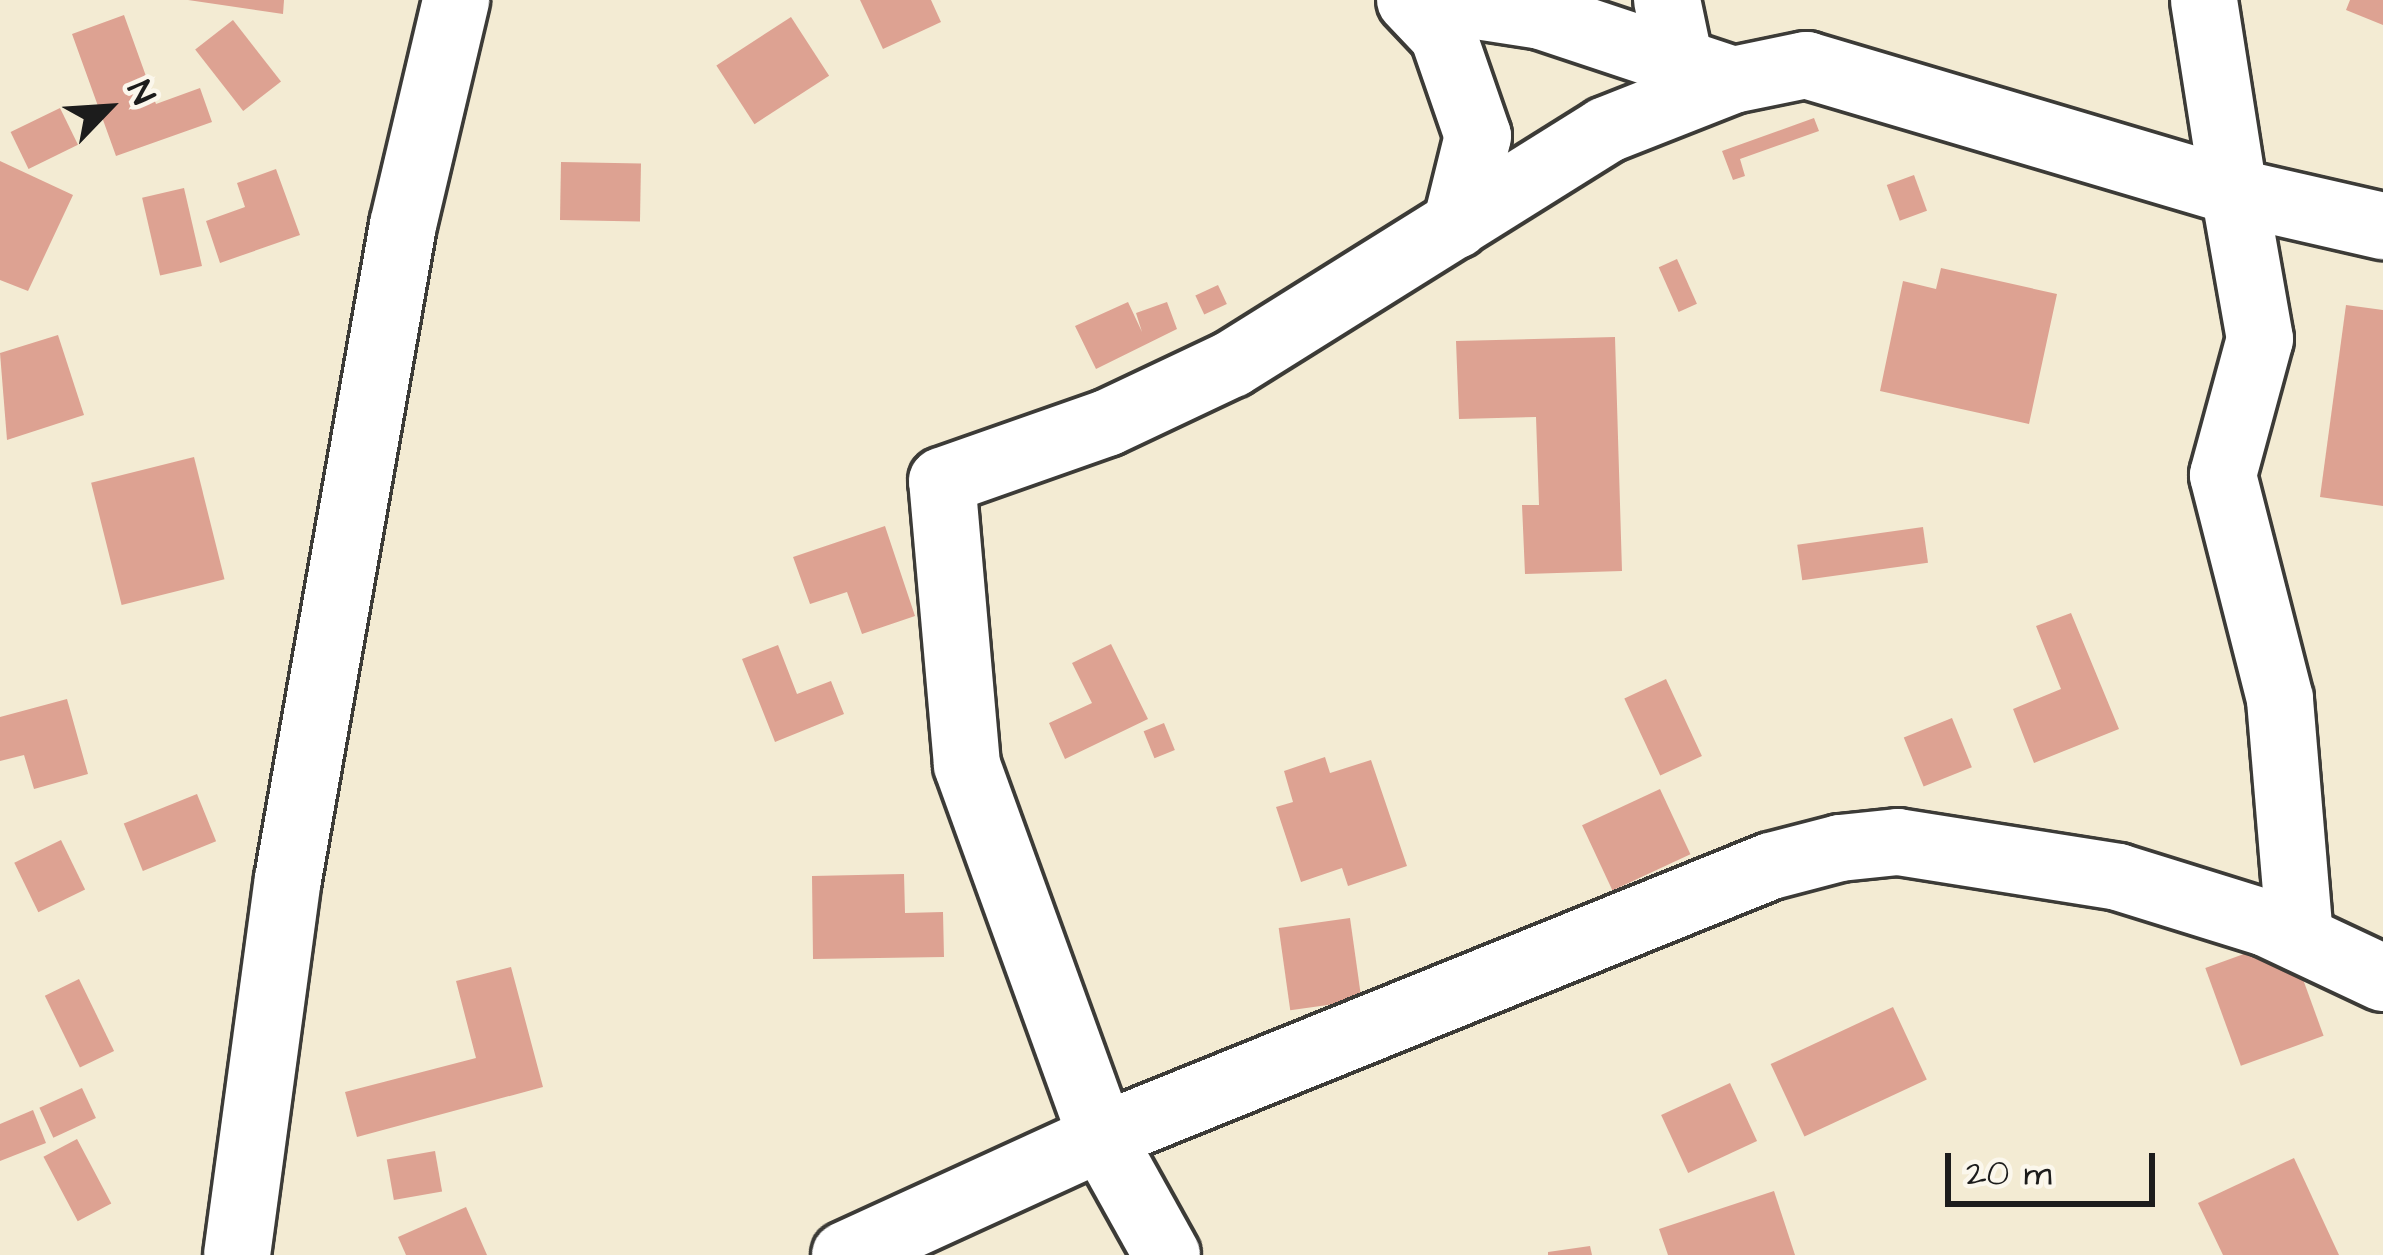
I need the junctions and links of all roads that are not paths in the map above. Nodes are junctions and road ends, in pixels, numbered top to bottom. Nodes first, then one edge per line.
1 (456, 0) edge
2 (1410, 0) edge
3 (1437, 0) edge
4 (1667, 0) edge
5 (2204, 0) edge
6 (1707, 74) junction
7 (2234, 192) junction
8 (1456, 225) junction
9 (2383, 226) edge
10 (2300, 938) junction
11 (2383, 977) edge
12 (1102, 1138) junction
13 (237, 1255) edge
14 (845, 1255) edge
15 (1167, 1255) edge

1 - 13 street
2 - 8 street
3 - 6 street
4 - 6 street
5 - 7 street
6 - 7 street
6 - 8 street
7 - 9 street
7 - 10 street
8 - 12 street
10 - 11 street
10 - 12 street
12 - 14 street
12 - 15 street

